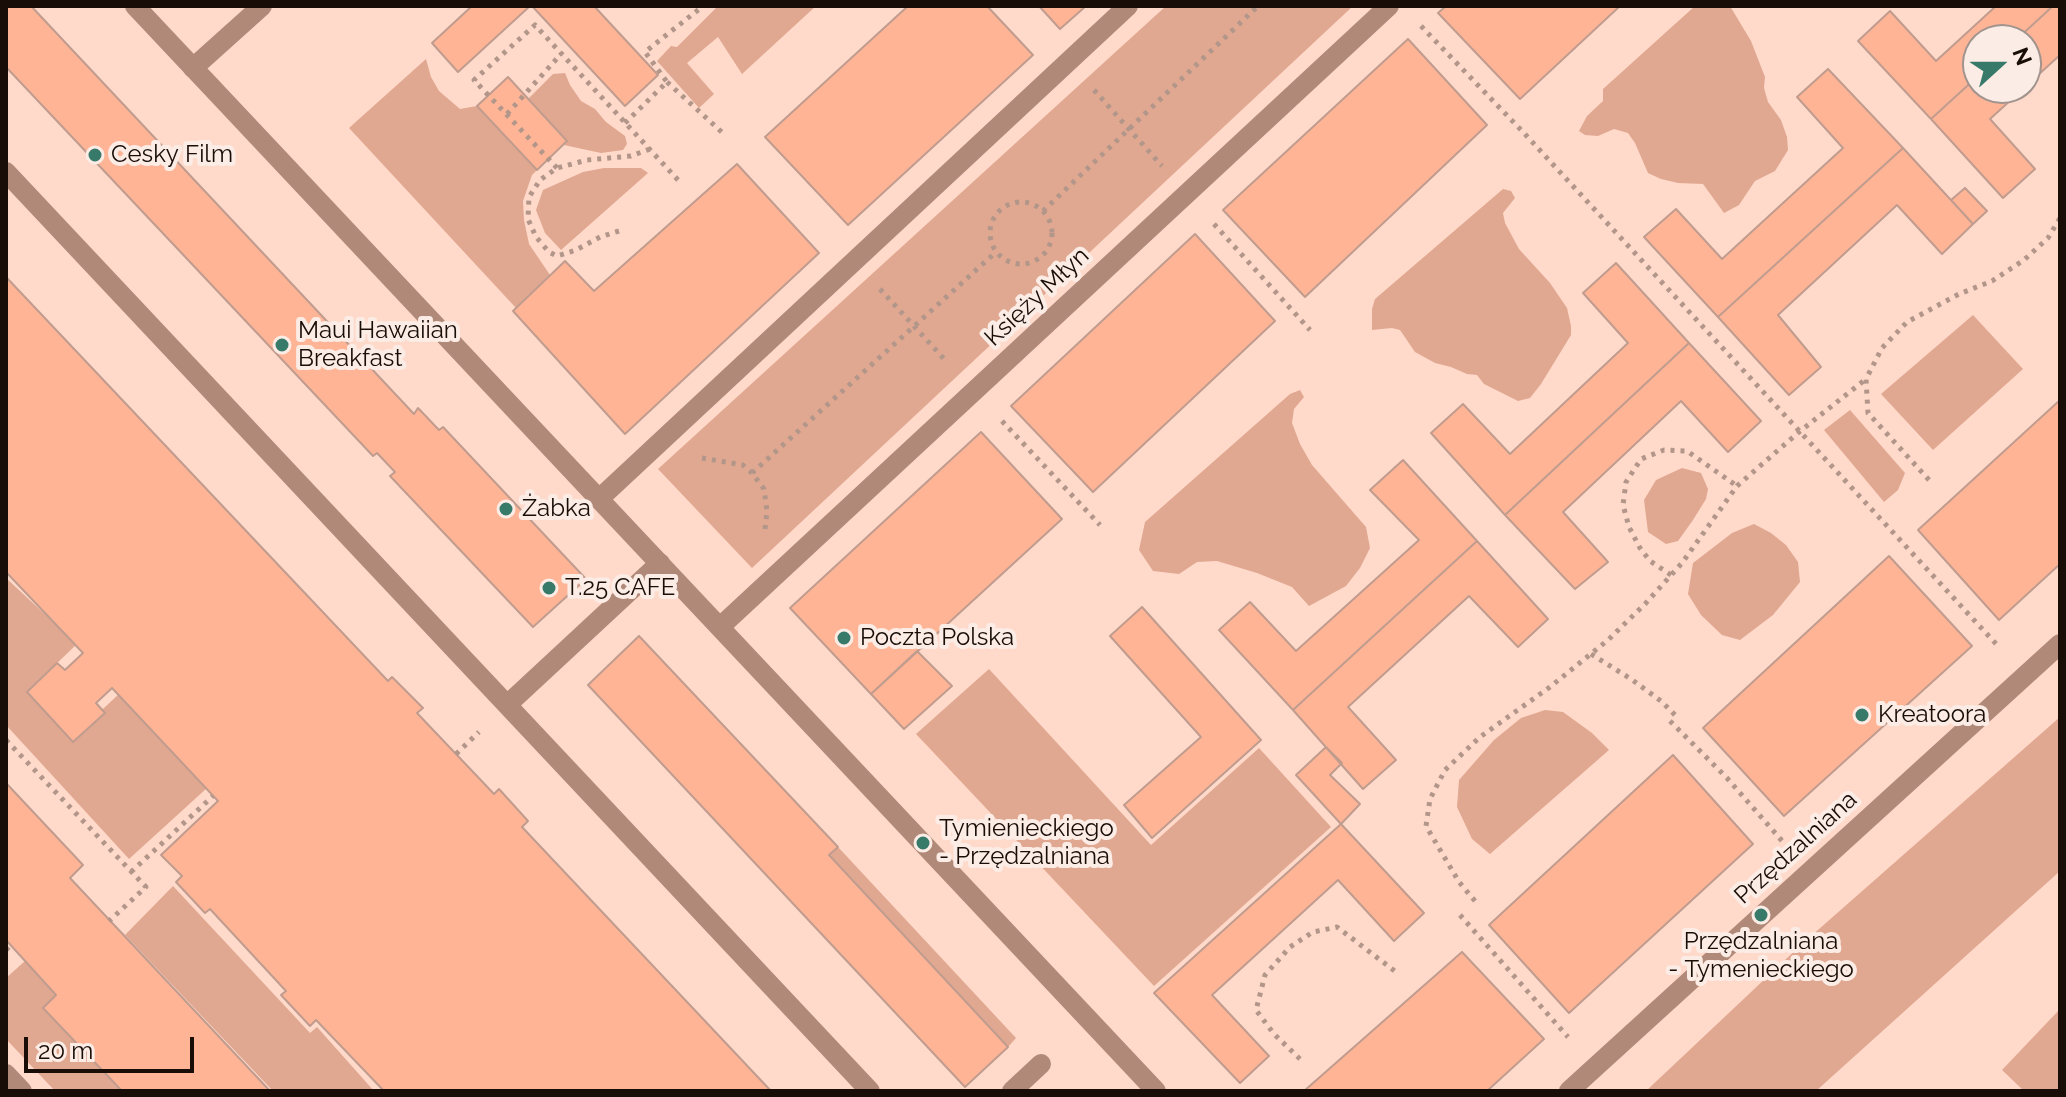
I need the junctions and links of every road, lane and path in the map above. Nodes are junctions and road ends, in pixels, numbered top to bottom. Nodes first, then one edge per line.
1 (135, 6) edge
2 (262, 6) edge
3 (703, 6) edge
4 (1128, 6) edge
5 (1258, 6) edge
6 (1389, 6) edge
7 (1413, 17) dead end
8 (561, 54) junction
9 (1069, 62) junction
10 (193, 68) junction
11 (667, 82) junction
12 (507, 114) junction
13 (625, 123) junction
14 (1128, 129) junction
15 (726, 136) dead end
16 (650, 149) junction
17 (557, 168) junction
18 (6, 172) edge
19 (678, 180) dead end
20 (1186, 193) junction
21 (1043, 211) junction
22 (2060, 218) edge
23 (619, 231) dead end
24 (996, 252) junction
25 (855, 260) junction
26 (915, 326) junction
27 (1310, 330) dead end
28 (1866, 379) junction
29 (974, 391) junction
30 (671, 432) junction
31 (1799, 432) junction
32 (752, 473) junction
33 (1929, 480) dead end
34 (1737, 486) junction
35 (599, 499) junction
36 (1100, 525) dead end
37 (792, 560) junction
38 (660, 563) junction
39 (1671, 575) junction
40 (720, 627) junction
41 (2060, 644) edge
42 (1998, 646) dead end
43 (1591, 654) junction
44 (507, 705) junction
45 (6, 740) edge
46 (213, 796) dead end
47 (1783, 842) dead end
48 (131, 872) junction
49 (1475, 901) dead end
50 (1460, 915) dead end
51 (109, 921) dead end
52 (1396, 972) dead end
53 (1569, 1039) dead end
54 (1300, 1059) dead end
55 (1041, 1064) dead end
56 (6, 1074) edge
57 (22, 1091) edge
58 (870, 1091) edge
59 (1012, 1091) edge
60 (1156, 1091) edge
61 (1569, 1091) edge

1 - 10 street
2 - 10 street
3 - 11 path
4 - 9 street
5 - 14 path
6 - 20 street, Księży Młyn
7 - 31 path
8 - 12 path
8 - 12 path
8 - 13 path
9 - 14 path
9 - 25 street
10 - 35 street
11 - 13 path
11 - 15 path
12 - 17 path
13 - 16 path
14 - 20 path
14 - 21 path
16 - 17 path
16 - 19 path
17 - 23 path
18 - 44 street
20 - 27 path
20 - 29 street, Księży Młyn
21 - 24 path
21 - 24 path
22 - 28 path
24 - 26 path
25 - 26 path
25 - 30 street
26 - 29 path
26 - 32 path
28 - 31 path
28 - 33 path
29 - 36 path
29 - 37 street, Księży Młyn
30 - 32 path
30 - 35 street
31 - 34 path
31 - 42 path
32 - 37 path
34 - 39 path
34 - 39 path
35 - 38 street
37 - 40 street, Księży Młyn
38 - 40 street
38 - 44 street
39 - 43 path
40 - 60 street
41 - 61 street, Przędzalniana
43 - 47 path
43 - 49 path
44 - 58 street
45 - 48 path
46 - 48 path
48 - 51 path
50 - 53 path
52 - 54 path
55 - 59 street
56 - 57 street

